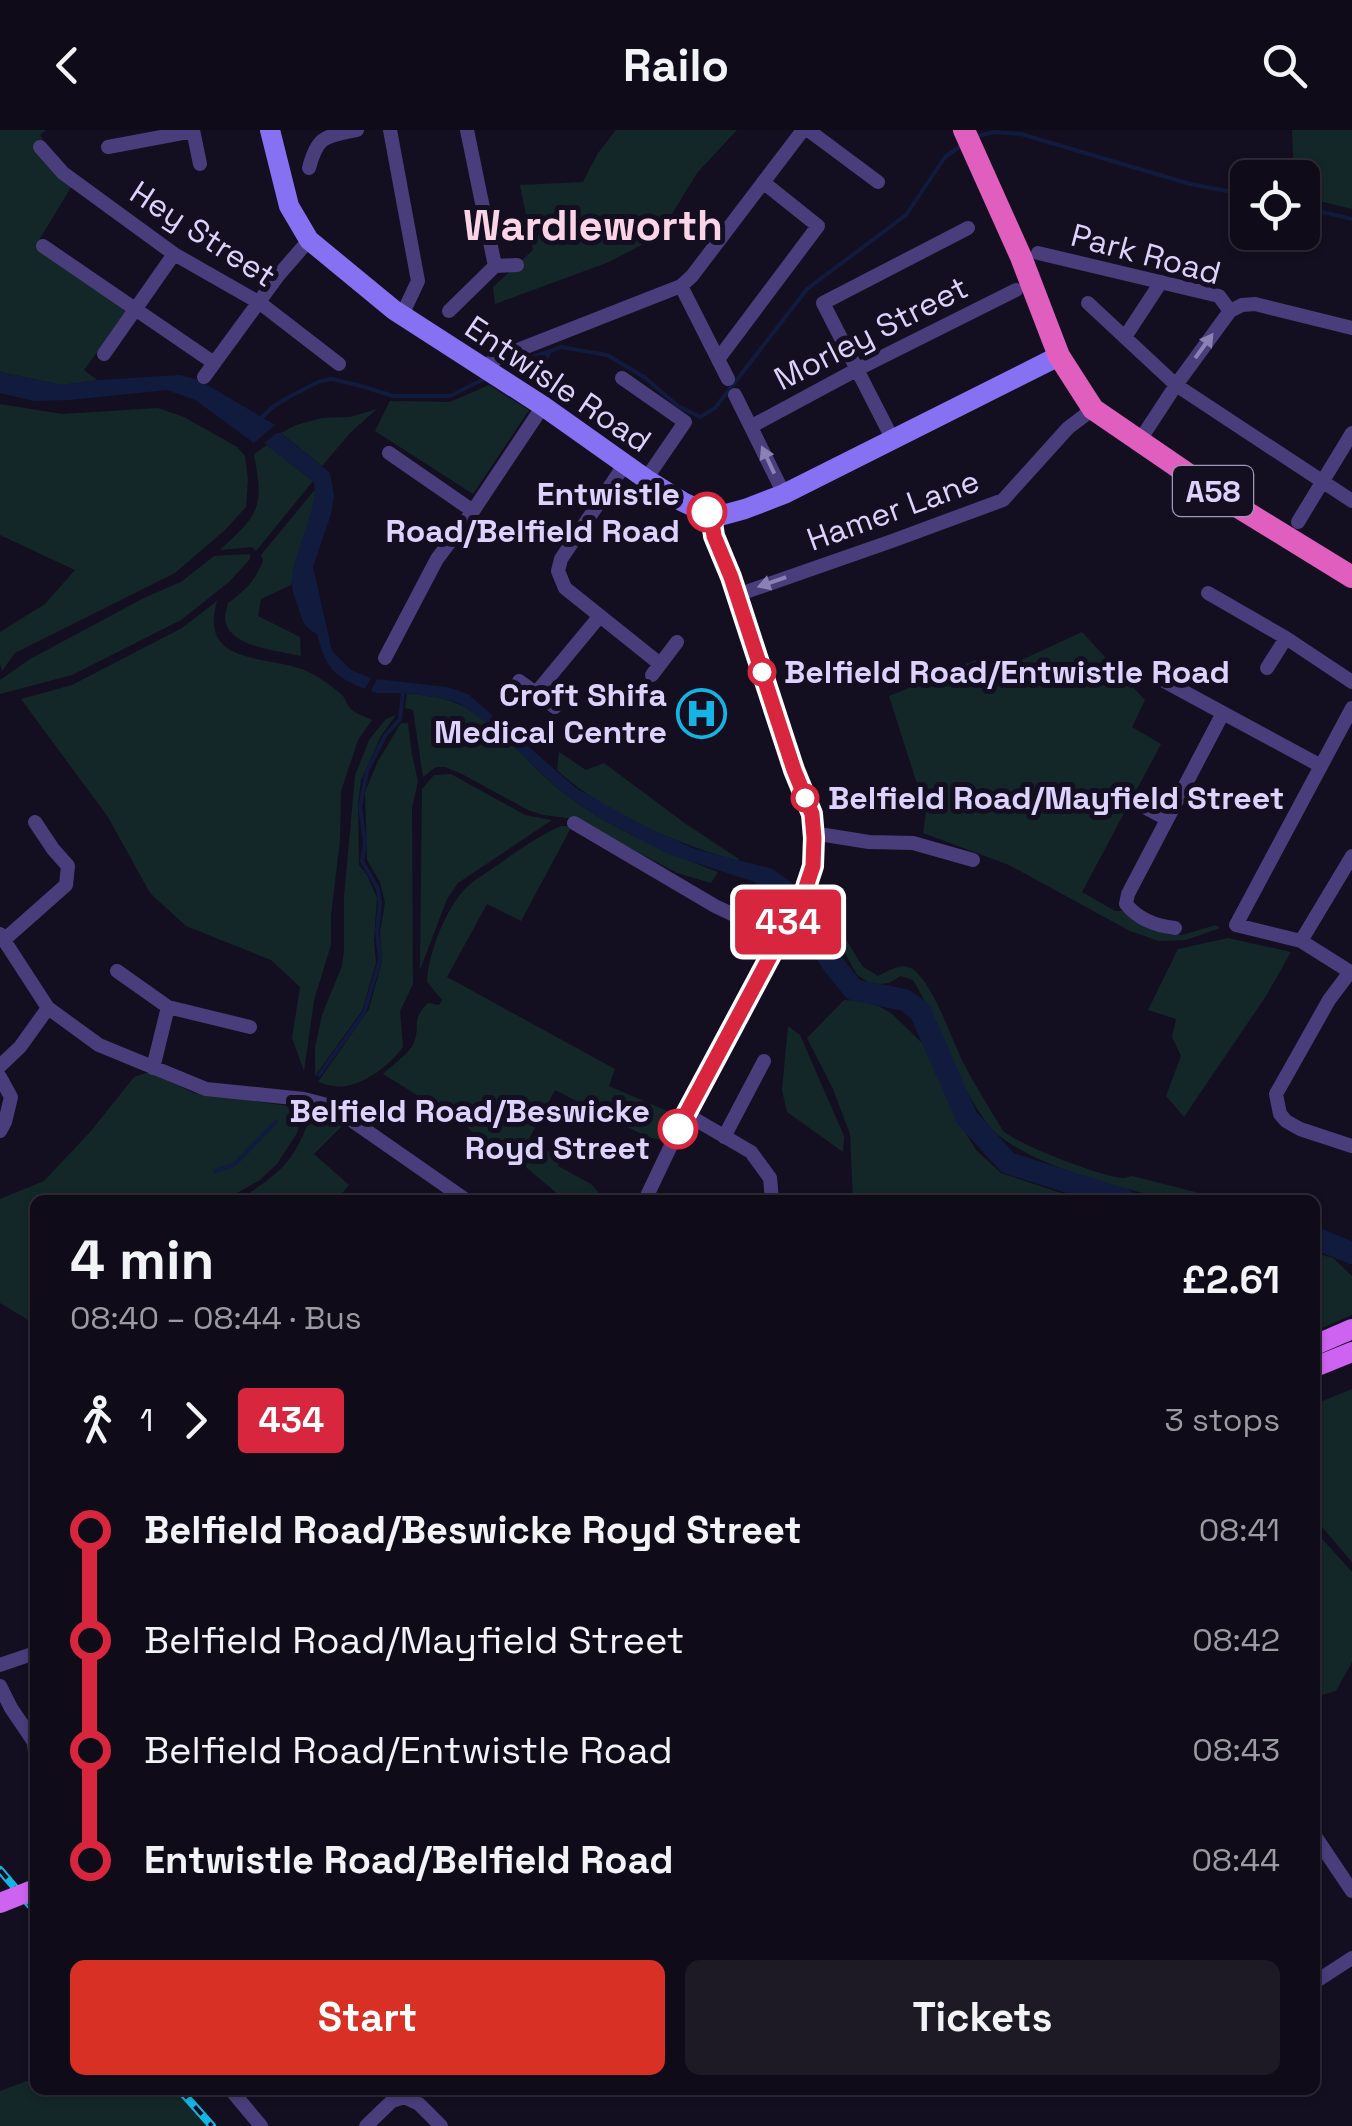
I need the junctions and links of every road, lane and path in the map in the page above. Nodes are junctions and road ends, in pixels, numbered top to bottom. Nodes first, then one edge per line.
1 (193, 130) edge
2 (270, 130) edge
3 (357, 130) edge
4 (390, 130) edge
5 (467, 130) edge
6 (806, 130) edge
7 (964, 130) edge
8 (40, 147) dead end
9 (108, 148) dead end
10 (200, 164) dead end
11 (309, 168) dead end
12 (763, 182) junction
13 (878, 182) dead end
14 (957, 230) dead end
15 (308, 240) junction
16 (43, 246) dead end
17 (1038, 253) dead end
18 (174, 254) junction
19 (517, 265) dead end
20 (496, 266) junction
21 (1161, 282) junction
22 (681, 286) junction
23 (1016, 290) dead end
24 (260, 303) junction
25 (1088, 303) dead end
26 (135, 310) junction
27 (449, 311) dead end
28 (1230, 311) junction
29 (402, 315) junction
30 (1352, 328) edge
31 (1126, 336) junction
32 (104, 354) dead end
33 (1059, 356) junction
34 (719, 358) junction
35 (214, 363) junction
36 (339, 364) dead end
37 (482, 368) junction
38 (856, 370) junction
39 (204, 377) dead end
40 (622, 378) dead end
41 (728, 379) dead end
42 (1176, 385) junction
43 (735, 395) dead end
44 (543, 406) junction
45 (1093, 409) junction
46 (752, 426) junction
47 (1352, 433) edge
48 (892, 438) junction
49 (1140, 440) junction
50 (390, 452) dead end
51 (625, 464) junction
52 (646, 479) junction
53 (1322, 483) junction
54 (784, 494) junction
55 (1352, 500) edge
56 (473, 511) junction
57 (711, 515) junction
58 (1298, 522) dead end
59 (1352, 577) edge
60 (1208, 593) dead end
61 (737, 594) junction
62 (599, 617) junction
63 (1286, 638) junction
64 (677, 642) dead end
65 (385, 658) dead end
66 (1267, 668) dead end
67 (519, 680) dead end
68 (1164, 681) dead end
69 (1352, 682) edge
70 (536, 693) junction
71 (555, 708) dead end
72 (1352, 708) edge
73 (1223, 713) junction
74 (1321, 766) junction
75 (1135, 802) dead end
76 (1167, 819) junction
77 (35, 822) dead end
78 (574, 823) dead end
79 (814, 838) junction
80 (1352, 856) edge
81 (973, 860) dead end
82 (1175, 928) dead end
83 (2, 936) edge
84 (780, 937) junction
85 (1300, 941) junction
86 (118, 971) dead end
87 (1351, 972) edge
88 (168, 1007) junction
89 (48, 1008) junction
90 (250, 1028) dead end
91 (764, 1061) dead end
92 (0, 1066) edge
93 (153, 1068) junction
94 (0, 1077) edge
95 (686, 1114) junction
96 (0, 1130) edge
97 (724, 1136) junction
98 (1352, 1146) edge
99 (459, 1195) edge
100 (647, 1195) edge
101 (772, 1195) edge
102 (1352, 1329) edge
103 (1320, 1343) edge
104 (1352, 1352) edge
105 (1320, 1364) edge
106 (30, 1655) edge
107 (0, 1664) edge
108 (0, 1686) edge
109 (5, 1711) edge
110 (30, 1741) edge
111 (1320, 1845) edge
112 (30, 1891) edge
113 (1352, 1891) edge
114 (0, 1903) edge
115 (1352, 1958) edge
116 (1320, 1979) edge
117 (235, 2095) edge
118 (261, 2126) edge
119 (366, 2126) edge
120 (441, 2126) edge

1 - 9 street
1 - 10 street
2 - 15 main road, Entwisle Road
3 - 11 street
4 - 29 street
5 - 20 street
6 - 12 street
6 - 13 street
7 - 33 highway, A58
8 - 18 street, Hey Street
12 - 22 street
12 - 34 street
14 - 38 street
15 - 24 street
15 - 29 main road, Entwisle Road
16 - 26 street
17 - 21 street, Park Road
18 - 24 street, Hey Street
18 - 26 street
19 - 20 street
20 - 27 street
21 - 28 street, Park Road
21 - 31 street
22 - 34 street
22 - 37 street
23 - 38 street, Morley Street
24 - 35 street
24 - 36 street, Hey Street
25 - 31 street
26 - 32 street
26 - 35 street
28 - 30 street, Park Road
42 -> 28 street
29 - 37 main road, Entwisle Road
31 - 42 street
33 - 45 highway, A58
33 - 48 main road
34 - 41 street
35 - 39 street
37 - 44 main road, Entwisle Road
38 - 46 street, Morley Street
38 - 48 street
40 - 52 street
42 - 49 street
42 - 53 street
43 - 46 street
44 - 51 main road, Entwisle Road
44 - 56 street
45 - 49 highway, A58
45 -> 61 street, Hamer Lane
54 -> 46 street
47 - 53 street
48 - 54 main road
49 - 59 highway, A58
50 - 56 street
51 - 52 main road, Entwisle Road
51 - 62 street
52 - 57 main road, Entwisle Road
53 - 55 street
53 - 58 street
54 - 57 main road
56 - 65 street
57 - 61 street
60 - 63 street
61 - 79 street
62 - 64 street
62 - 70 street
63 - 66 street
63 - 69 street
67 - 70 street
68 - 73 street
70 - 71 street
72 - 74 street
73 - 74 street
73 - 76 street
74 - 85 street
75 - 76 street
76 - 82 street
77 - 83 street
78 - 84 street
79 - 81 street
79 - 84 street
80 - 85 street
83 - 89 street
84 - 95 street
85 - 87 street
86 - 88 street
87 - 98 street
88 - 90 street
88 - 93 street
89 - 92 street
89 - 93 street
91 - 97 street
93 - 99 street
94 - 96 street
95 - 97 street
95 - 100 street
97 - 101 street
102 - 103 main road
104 - 105 main road
106 - 107 street
108 - 109 street
109 - 110 street
111 - 113 street
112 - 114 main road, bridge
115 - 116 street
117 - 118 street
119 - 120 street

